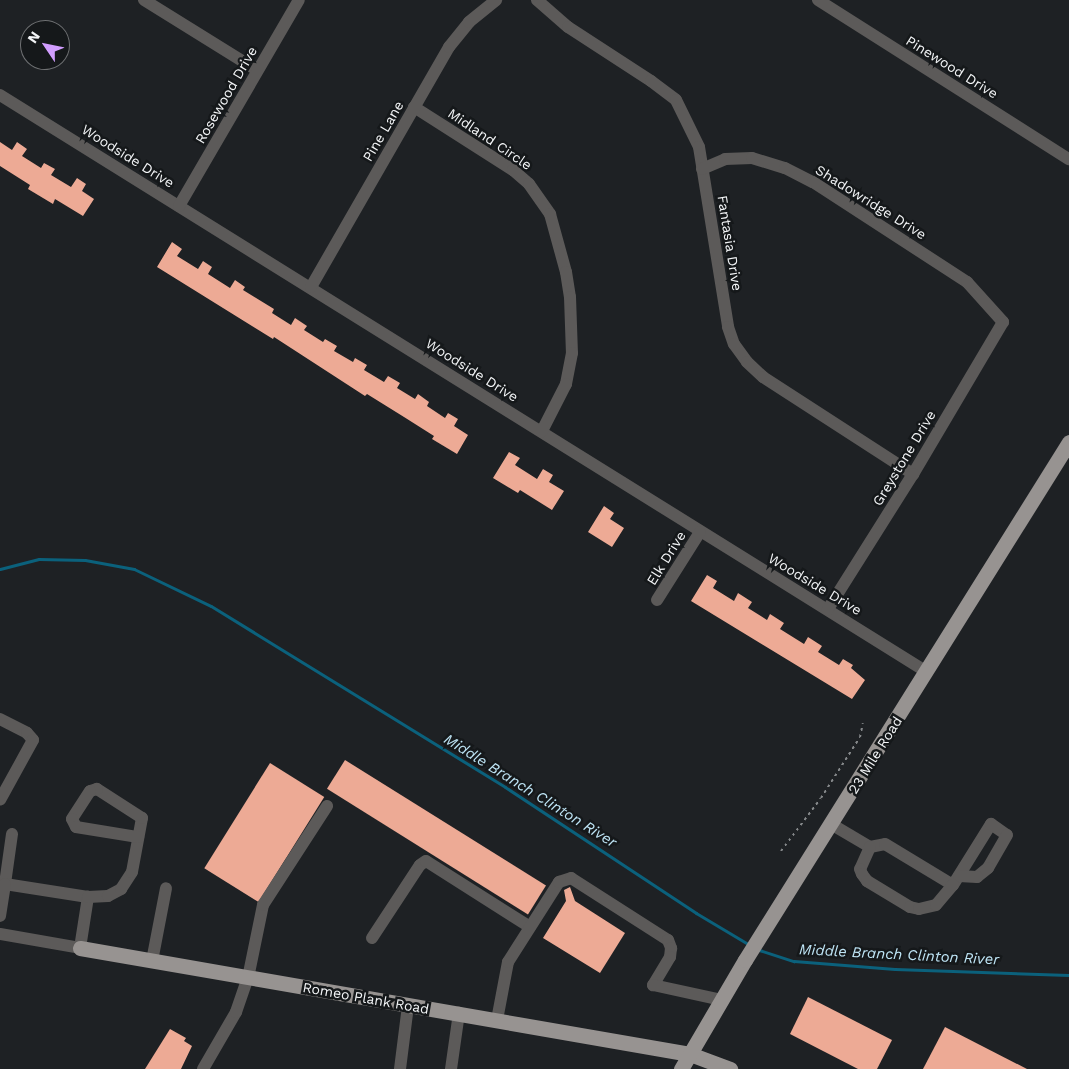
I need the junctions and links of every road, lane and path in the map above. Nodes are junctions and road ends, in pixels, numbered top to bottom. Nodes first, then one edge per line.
1 (144, 0) edge
2 (299, 0) edge
3 (496, 0) edge
4 (537, 0) edge
5 (818, 0) edge
6 (257, 70) junction
7 (0, 95) edge
8 (414, 107) junction
9 (1069, 159) edge
10 (702, 168) junction
11 (179, 206) junction
12 (311, 287) junction
13 (1003, 322) joint
14 (542, 431) junction
15 (1069, 442) edge
16 (913, 474) junction
17 (700, 532) junction
18 (657, 600) dead end
19 (828, 609) junction
20 (927, 672) junction
21 (0, 719) edge
22 (863, 722) dead end
23 (0, 800) edge
24 (327, 806) dead end
25 (831, 824) junction
26 (12, 834) dead end
27 (138, 837) junction
28 (870, 847) junction
29 (780, 851) dead end
30 (5, 884) junction
31 (166, 888) dead end
32 (88, 897) junction
33 (0, 916) edge
34 (530, 927) junction
35 (0, 934) edge
36 (372, 938) dead end
37 (80, 948) junction
38 (152, 961) junction
39 (248, 978) junction
40 (722, 1000) junction
41 (408, 1006) junction
42 (459, 1013) junction
43 (497, 1020) junction
44 (690, 1054) junction
45 (203, 1069) edge
46 (400, 1069) edge
47 (451, 1069) edge
48 (682, 1069) edge
49 (730, 1069) edge

1 - 6 street
2 - 6 street, Rosewood Drive
3 - 8 street, Pine Lane
4 - 10 street, Fantasia Drive
5 - 9 street, Pinewood Drive
6 - 11 street, Rosewood Drive
7 - 11 street, Woodside Drive
8 - 12 street, Pine Lane
8 - 14 street, Midland Circle
10 - 13 street, Shadowridge Drive
10 - 16 street, Fantasia Drive
11 - 12 street, Woodside Drive
12 - 14 street, Woodside Drive
13 - 16 street, Greystone Drive
14 - 17 street, Woodside Drive
15 - 20 main road, 23 Mile Road
16 - 19 street, Greystone Drive
17 - 18 street, Elk Drive
17 - 19 street, Woodside Drive
19 - 20 street, Woodside Drive
20 - 25 main road, 23 Mile Road
21 - 23 street
22 - 29 path
24 - 39 street
25 - 28 street
25 - 40 main road, 23 Mile Road
26 - 30 street
27 - 27 street
27 - 32 street
28 - 28 street
30 - 32 street
30 - 33 street
31 - 38 street
32 - 37 street
34 - 36 street
34 - 40 street
34 - 43 street
35 - 37 street, Romeo Plank Road
37 - 38 main road, Romeo Plank Road
38 - 39 main road, Romeo Plank Road
39 - 41 main road, Romeo Plank Road
39 - 45 street
40 - 44 main road, 23 Mile Road
41 - 42 main road, Romeo Plank Road
41 - 46 street
42 - 43 main road, Romeo Plank Road
42 - 47 street
43 - 44 main road, Romeo Plank Road
44 - 48 main road, 23 Mile Road
44 - 49 main road, Romeo Plank Road

